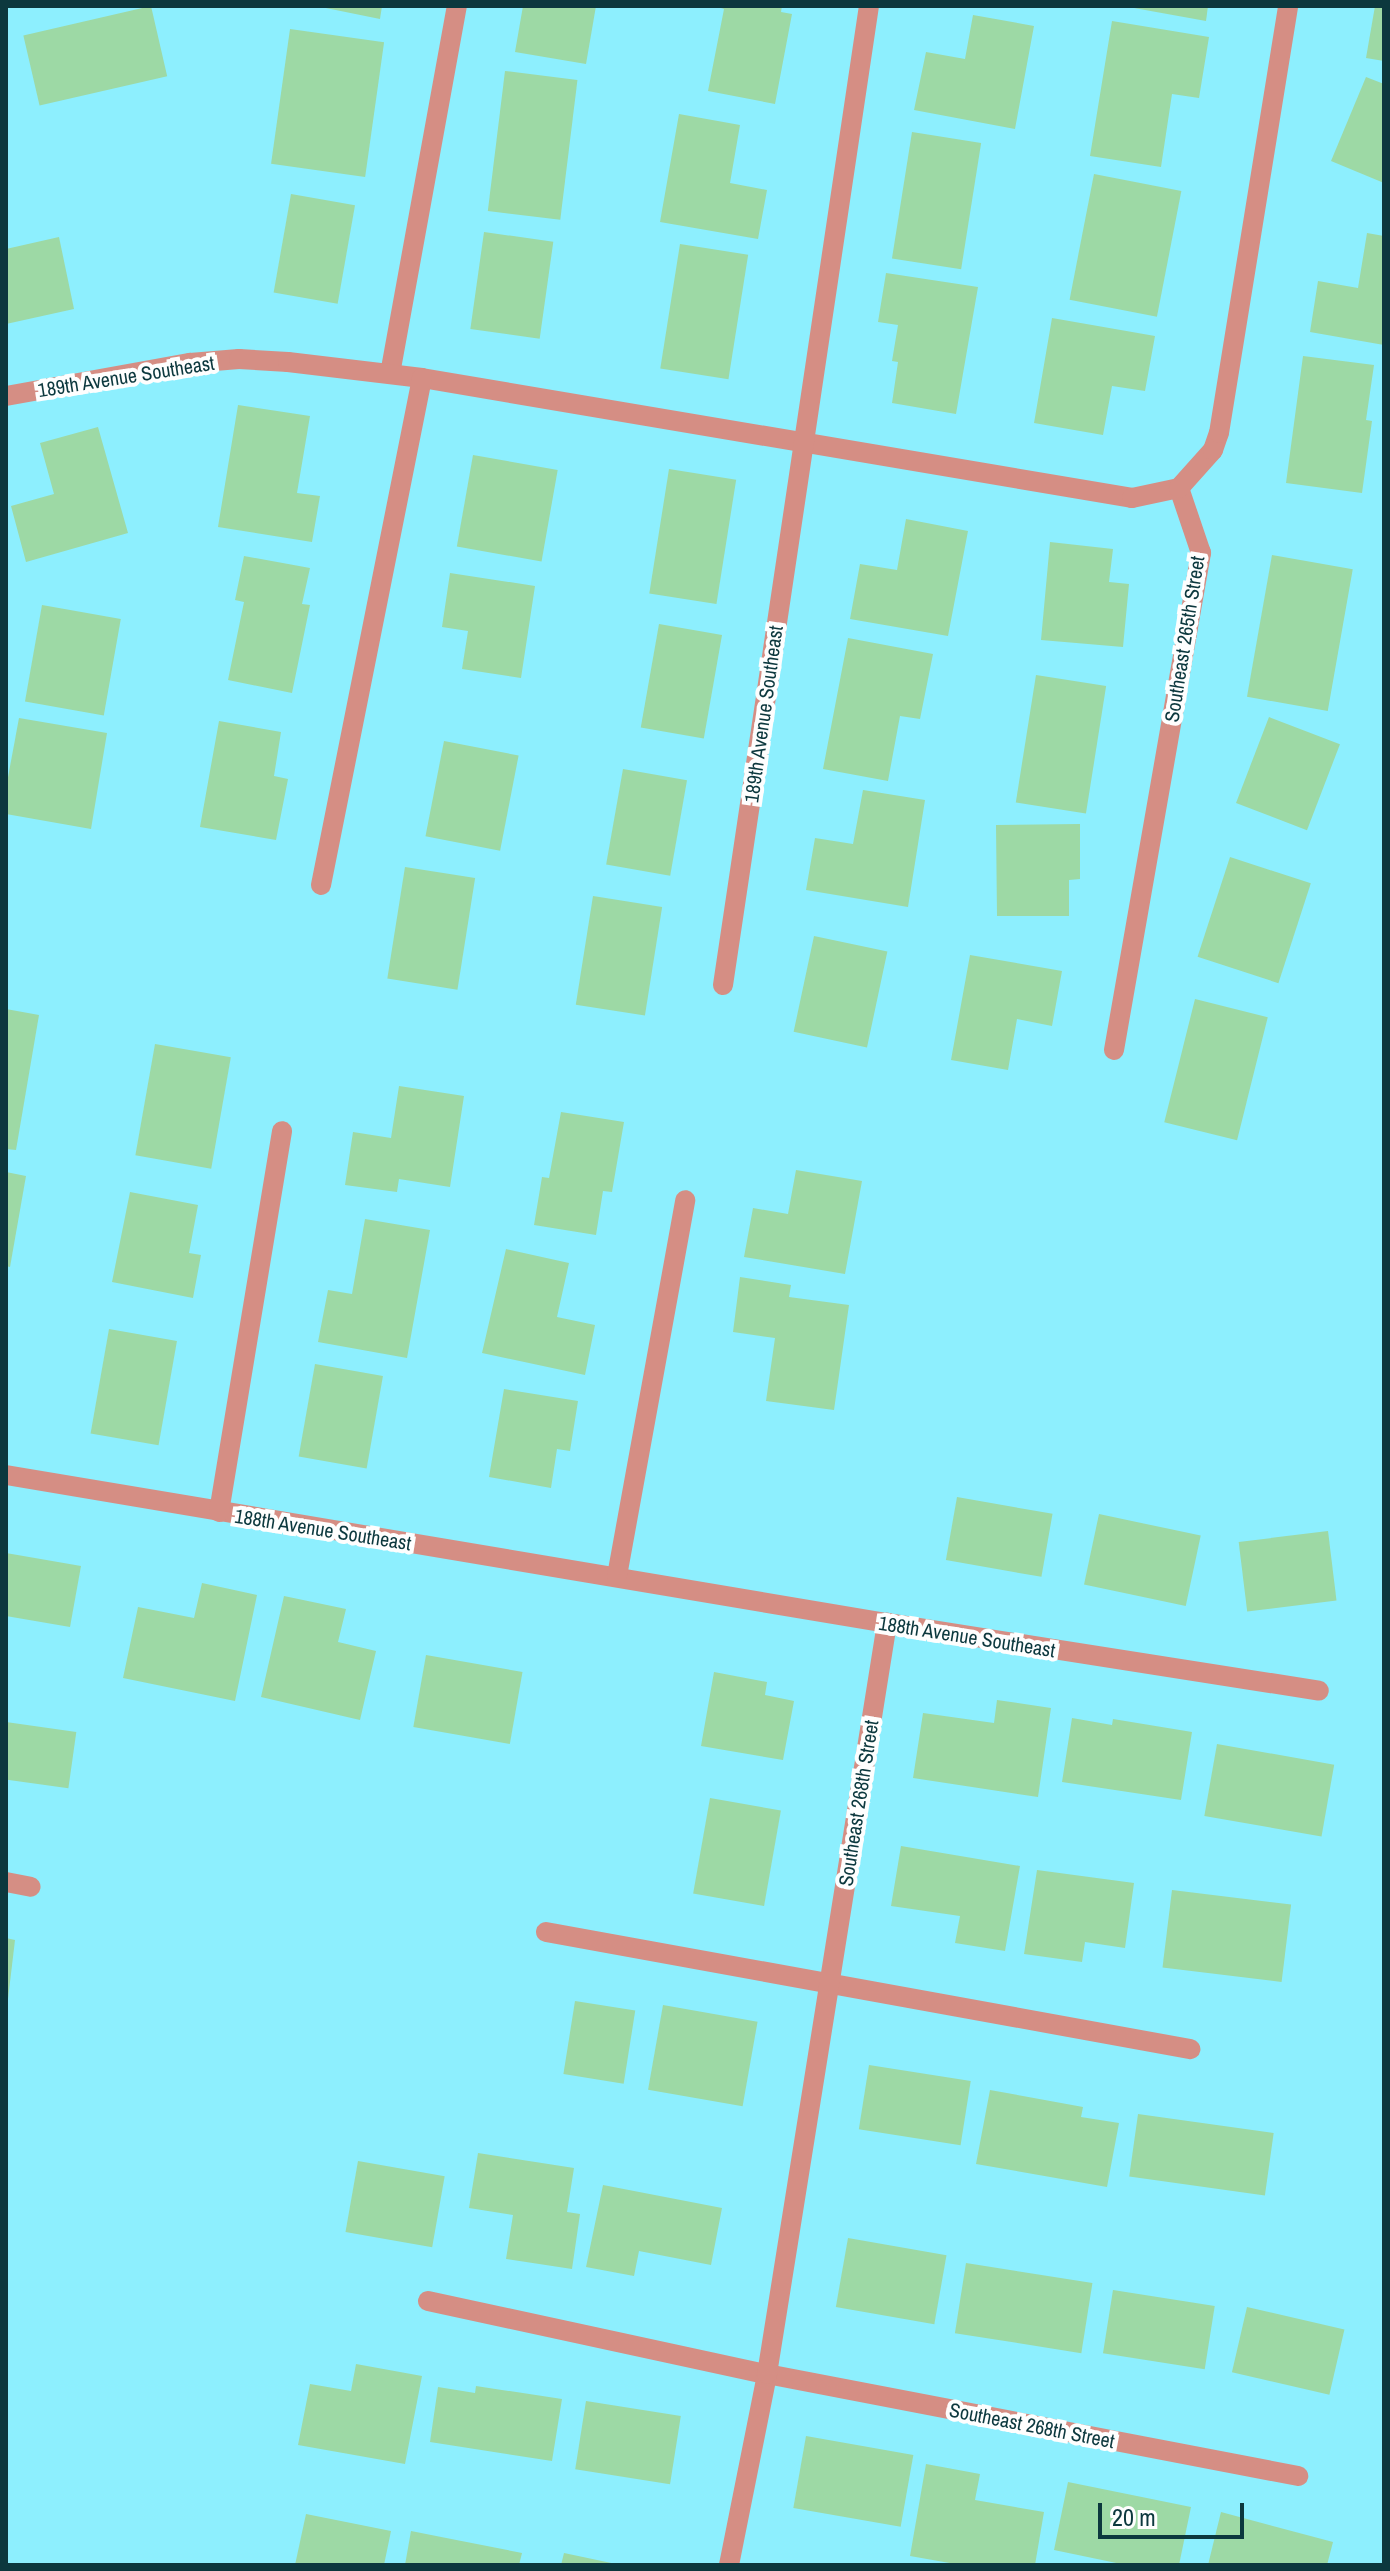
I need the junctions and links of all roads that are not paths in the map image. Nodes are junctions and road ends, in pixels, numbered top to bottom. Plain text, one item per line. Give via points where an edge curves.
1 (457, 6) edge
2 (869, 6) edge
3 (1288, 6) edge
4 (390, 374) junction
5 (422, 378) junction
6 (6, 396) edge
7 (803, 443) junction
8 (1179, 488) junction
9 (321, 885) dead end
10 (723, 985) dead end
11 (1114, 1050) dead end
12 (282, 1131) dead end
13 (685, 1200) dead end
14 (6, 1475) edge
15 (219, 1512) junction
16 (617, 1576) junction
17 (887, 1623) junction
18 (1319, 1691) dead end
19 (6, 1882) edge
20 (31, 1887) dead end
21 (546, 1932) dead end
22 (828, 1983) junction
23 (1190, 2049) dead end
24 (428, 2301) dead end
25 (767, 2374) junction
26 (1298, 2476) dead end
27 (729, 2565) edge

1 - 4 street
2 - 7 street, 189th Avenue Southeast
3 - 8 street via 1219,433 1213,450
4 - 5 street, 189th Avenue Southeast
4 - 6 street, 189th Avenue Southeast via 239,359
5 - 7 street, 189th Avenue Southeast
5 - 9 street
7 - 8 street, 189th Avenue Southeast via 1132,498
7 - 10 street, 189th Avenue Southeast
8 - 11 street, Southeast 265th Street via 1201,553
12 - 15 street, 188th Avenue Southeast
13 - 16 street
14 - 15 street, 188th Avenue Southeast
15 - 16 street, 188th Avenue Southeast
16 - 17 street, 188th Avenue Southeast
17 - 18 street, 188th Avenue Southeast
17 - 22 street, Southeast 268th Street
19 - 20 street
21 - 22 street
22 - 23 street
22 - 25 street, Southeast 268th Street
24 - 25 street, Southeast 268th Street
25 - 26 street, Southeast 268th Street
25 - 27 street, Southeast 268th Street

